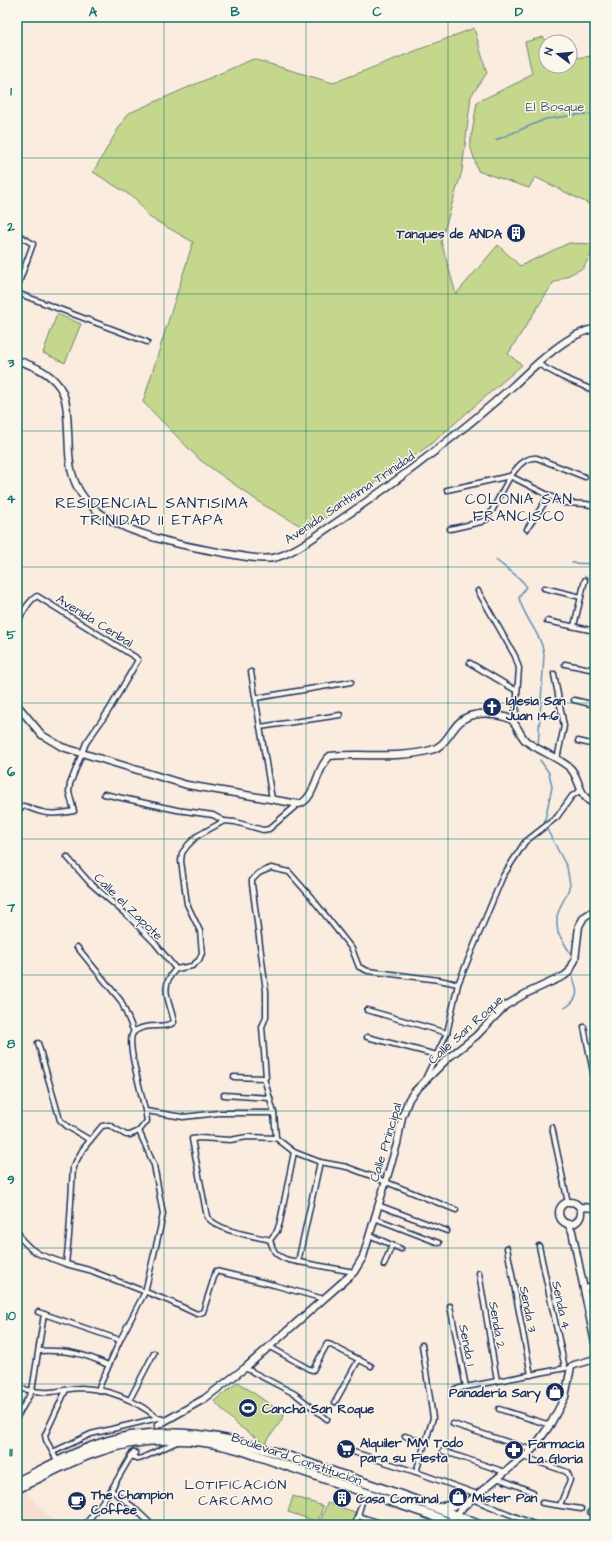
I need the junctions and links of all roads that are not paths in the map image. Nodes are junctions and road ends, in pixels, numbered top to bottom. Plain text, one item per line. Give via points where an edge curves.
1 (17, 234) edge
2 (17, 288) edge
3 (17, 293) edge
4 (595, 329) edge
5 (147, 342) dead end
6 (17, 360) edge
7 (538, 364) junction
8 (595, 391) edge
9 (512, 476) junction
10 (585, 476) dead end
11 (447, 490) dead end
12 (549, 496) junction
13 (595, 506) edge
14 (450, 529) dead end
15 (527, 530) dead end
16 (585, 580) dead end
17 (544, 588) dead end
18 (478, 591) dead end
19 (581, 597) junction
20 (547, 621) dead end
21 (17, 623) edge
22 (574, 626) junction
23 (595, 631) edge
24 (470, 663) dead end
25 (565, 664) dead end
26 (595, 670) edge
27 (251, 672) dead end
28 (554, 674) dead end
29 (351, 682) dead end
30 (517, 691) junction
31 (256, 698) junction
32 (574, 700) dead end
33 (17, 705) edge
34 (595, 705) edge
35 (340, 714) dead end
36 (515, 724) junction
37 (260, 727) junction
38 (578, 741) dead end
39 (595, 745) edge
40 (81, 753) junction
41 (557, 759) junction
42 (580, 791) junction
43 (104, 794) dead end
44 (272, 798) junction
45 (299, 804) junction
46 (595, 804) edge
47 (17, 811) edge
48 (224, 821) junction
49 (68, 857) dead end
50 (595, 910) edge
51 (77, 947) dead end
52 (176, 969) junction
53 (458, 984) junction
54 (368, 1010) dead end
55 (584, 1026) dead end
56 (134, 1032) junction
57 (448, 1033) junction
58 (367, 1037) dead end
59 (38, 1043) dead end
60 (437, 1055) junction
61 (234, 1077) dead end
62 (264, 1078) junction
63 (595, 1082) edge
64 (422, 1085) junction
65 (224, 1095) dead end
66 (270, 1098) junction
67 (146, 1111) junction
68 (274, 1113) junction
69 (552, 1126) dead end
70 (139, 1131) junction
71 (276, 1138) junction
72 (90, 1140) junction
73 (294, 1152) junction
74 (320, 1162) junction
75 (384, 1182) junction
76 (568, 1202) junction
77 (378, 1205) junction
78 (580, 1207) junction
79 (592, 1208) edge
80 (456, 1210) dead end
81 (581, 1216) junction
82 (374, 1218) junction
83 (576, 1222) junction
84 (568, 1224) junction
85 (572, 1231) junction
86 (18, 1232) dead end
87 (447, 1232) dead end
88 (369, 1235) junction
89 (270, 1240) junction
90 (439, 1243) dead end
91 (392, 1245) junction
92 (539, 1246) dead end
93 (507, 1248) dead end
94 (401, 1249) dead end
95 (298, 1262) junction
96 (66, 1264) junction
97 (384, 1265) dead end
98 (354, 1272) junction
99 (479, 1272) dead end
100 (595, 1286) edge
101 (584, 1288) junction
102 (145, 1292) junction
103 (325, 1299) junction
104 (450, 1306) dead end
105 (38, 1312) dead end
106 (44, 1314) junction
107 (120, 1340) junction
108 (595, 1342) edge
109 (422, 1345) dead end
110 (270, 1347) junction
111 (39, 1351) junction
112 (154, 1353) dead end
113 (359, 1359) junction
114 (595, 1359) edge
115 (108, 1365) junction
116 (371, 1366) dead end
117 (568, 1367) junction
118 (245, 1368) junction
119 (531, 1375) junction
120 (498, 1381) junction
121 (466, 1387) junction
122 (17, 1388) edge
123 (455, 1389) dead end
124 (66, 1390) junction
125 (98, 1390) junction
126 (32, 1391) junction
127 (130, 1399) junction
128 (335, 1402) dead end
129 (499, 1408) dead end
130 (17, 1417) edge
131 (158, 1418) junction
132 (327, 1419) dead end
133 (166, 1420) junction
134 (454, 1424) dead end
135 (550, 1425) junction
136 (158, 1426) tunnel mouth
137 (405, 1436) dead end
138 (181, 1440) junction
139 (425, 1443) junction
140 (344, 1449) dead end
141 (532, 1450) junction
142 (53, 1452) junction
143 (443, 1452) dead end
144 (524, 1457) junction
145 (58, 1462) junction
146 (416, 1472) junction
147 (505, 1472) junction
148 (497, 1478) junction
149 (17, 1482) edge
150 (17, 1489) edge
151 (111, 1490) junction
152 (533, 1492) dead end
153 (363, 1499) dead end
154 (470, 1500) junction
155 (542, 1503) dead end
156 (560, 1505) junction
157 (438, 1508) junction
158 (580, 1509) dead end
159 (456, 1514) junction
160 (431, 1515) junction
161 (358, 1516) junction
162 (469, 1521) junction
163 (450, 1524) edge
164 (85, 1525) edge
165 (152, 1525) edge
166 (355, 1525) edge
167 (387, 1525) edge
168 (439, 1525) edge
169 (479, 1525) edge
170 (536, 1525) edge

1 - 2 street via 33,244
3 - 5 street
4 - 7 street, Avenida Santísima Trinidad via 574,336
6 - 7 street, Avenida Santísima Trinidad via 43,371 59,386 65,399 72,473 82,494 97,512 122,526 157,539 268,559 278,557 305,543 381,491 458,434
7 - 8 street
9 - 10 street via 524,462 535,457
9 - 11 street
9 - 12 street
9 - 14 street via 487,519
12 - 13 street via 564,503
12 - 15 street
16 - 19 street
17 - 19 street
18 - 30 street via 515,656 519,668
19 - 22 street
20 - 22 street
21 - 40 street, Avenida Cenbal via 29,603 37,596 138,660
22 - 23 street
24 - 30 street
25 - 26 street
27 - 31 street
28 - 41 street via 564,726
29 - 31 street
30 - 36 street
31 - 37 street
32 - 34 street
33 - 40 street via 43,736 60,746
35 - 37 street
36 - 41 street via 526,741
36 - 45 street via 508,718 482,713 464,718 440,746 430,751 397,755 330,756 309,796
37 - 44 street
38 - 39 street
40 - 44 street via 187,785
40 - 47 street via 69,792 74,811 42,812 23,806
41 - 42 street via 573,772
42 - 46 street via 588,801
42 - 53 street, Calle Principal via 572,796 557,817 525,842 503,876
43 - 48 street via 213,815
44 - 45 street
45 - 48 street via 269,829 263,830
48 - 52 street via 197,836 182,853 187,904 200,931 202,953 192,966
49 - 52 street, Calle el Zapote via 90,883 154,942
50 - 64 street, Calle San Roque via 584,917 579,926 575,960 569,972 505,1006
51 - 56 street via 121,1001
52 - 56 street via 167,981 166,990 174,1022 168,1025 145,1026
53 - 57 street, Calle Principal
53 - 62 street via 368,971 359,967 352,949 289,872 271,868 259,873 252,880 252,884 266,991 266,1017 262,1027 266,1077
54 - 57 street
55 - 63 street
56 - 67 street via 134,1062
57 - 60 street, Calle Principal
58 - 60 street
59 - 72 street via 60,1120
60 - 64 street, Calle Principal
61 - 62 street
62 - 66 street
64 - 75 street, Calle Principal via 409,1099
65 - 66 street
66 - 68 street
67 - 68 street via 183,1117 219,1113
67 - 70 street via 147,1121
68 - 71 street
69 - 76 street
70 - 72 street via 126,1135 106,1125 102,1126
70 - 102 street via 154,1165 163,1214
71 - 73 street
71 - 89 street via 192,1138 207,1218 212,1224 226,1229
72 - 96 street via 73,1167
73 - 74 street
73 - 89 street via 280,1222
74 - 75 street via 347,1168
74 - 95 street
75 - 77 street, Calle Principal
75 - 80 street
76 - 78 street
76 - 84 street via 560,1211 561,1219
77 - 82 street, Calle Principal
77 - 87 street
78 - 79 street
78 - 81 street
79 - 81 street
81 - 83 street
82 - 88 street, Calle Principal
82 - 90 street
83 - 84 street
83 - 85 street
84 - 85 street
85 - 101 street
86 - 96 street via 30,1248
88 - 91 street
88 - 98 street, Calle Principal via 363,1257
89 - 95 street via 278,1256
91 - 94 street
91 - 97 street
92 - 117 street, Senda 4
93 - 119 street, Senda 3
95 - 98 street
96 - 102 street
98 - 103 street, Calle Principal
99 - 120 street, Senda 2
100 - 101 street
101 - 108 street
102 - 103 street via 197,1314 203,1312 216,1271
102 - 107 street
103 - 110 street, Calle Principal
104 - 121 street, Senda 1
105 - 106 street
106 - 107 street
106 - 111 street
107 - 115 street
109 - 139 street via 433,1418
110 - 113 street via 313,1370 327,1344
110 - 118 street, Calle Principal
111 - 115 street via 78,1353
111 - 126 street
112 - 127 street
113 - 116 street
113 - 128 street
114 - 117 street
115 - 125 street
117 - 119 street
117 - 135 street, Senda 4 via 565,1397
118 - 132 street via 295,1394
118 - 133 street, Calle Principal via 204,1399
119 - 120 street
120 - 121 street
121 - 123 street
122 - 126 street
124 - 125 street
124 - 126 street
124 - 142 street via 45,1435
125 - 127 street
126 - 130 street
127 - 131 street
129 - 135 street
131 - 133 street
131 - 142 street via 91,1434
133 - 136 street, Calle Principal
134 - 141 street
135 - 141 street, Senda 4
137 - 139 street
138 - 150 highway, Boulevard Constitución via 148,1441 108,1449 84,1457
138 - 151 street via 142,1458 138,1459 132,1454
138 - 160 highway, Boulevard Constitución via 241,1450
139 - 146 street
140 - 146 street
141 - 144 street, Senda 4
142 - 145 street
143 - 147 street
144 - 147 street, Senda 4
144 - 156 street via 567,1472 570,1480
145 - 149 highway, Boulevard Constitución
145 - 157 highway, Boulevard Constitución via 95,1446 130,1436 200,1434 247,1443
146 - 154 street
147 - 148 street, Senda 4
148 - 152 street
148 - 154 street, Senda 4
151 - 164 street
151 - 165 street
153 - 161 street
154 - 157 highway
154 - 159 street, Senda 4
154 - 162 highway via 465,1516
154 - 170 street
155 - 156 street
156 - 158 street
157 - 159 highway, Boulevard Constitución
159 - 162 highway, Boulevard Constitución
159 - 163 street, Senda 4
160 - 163 highway, Boulevard Constitución
160 - 168 highway
161 - 166 street
161 - 167 street
162 - 169 highway, Boulevard Constitución

